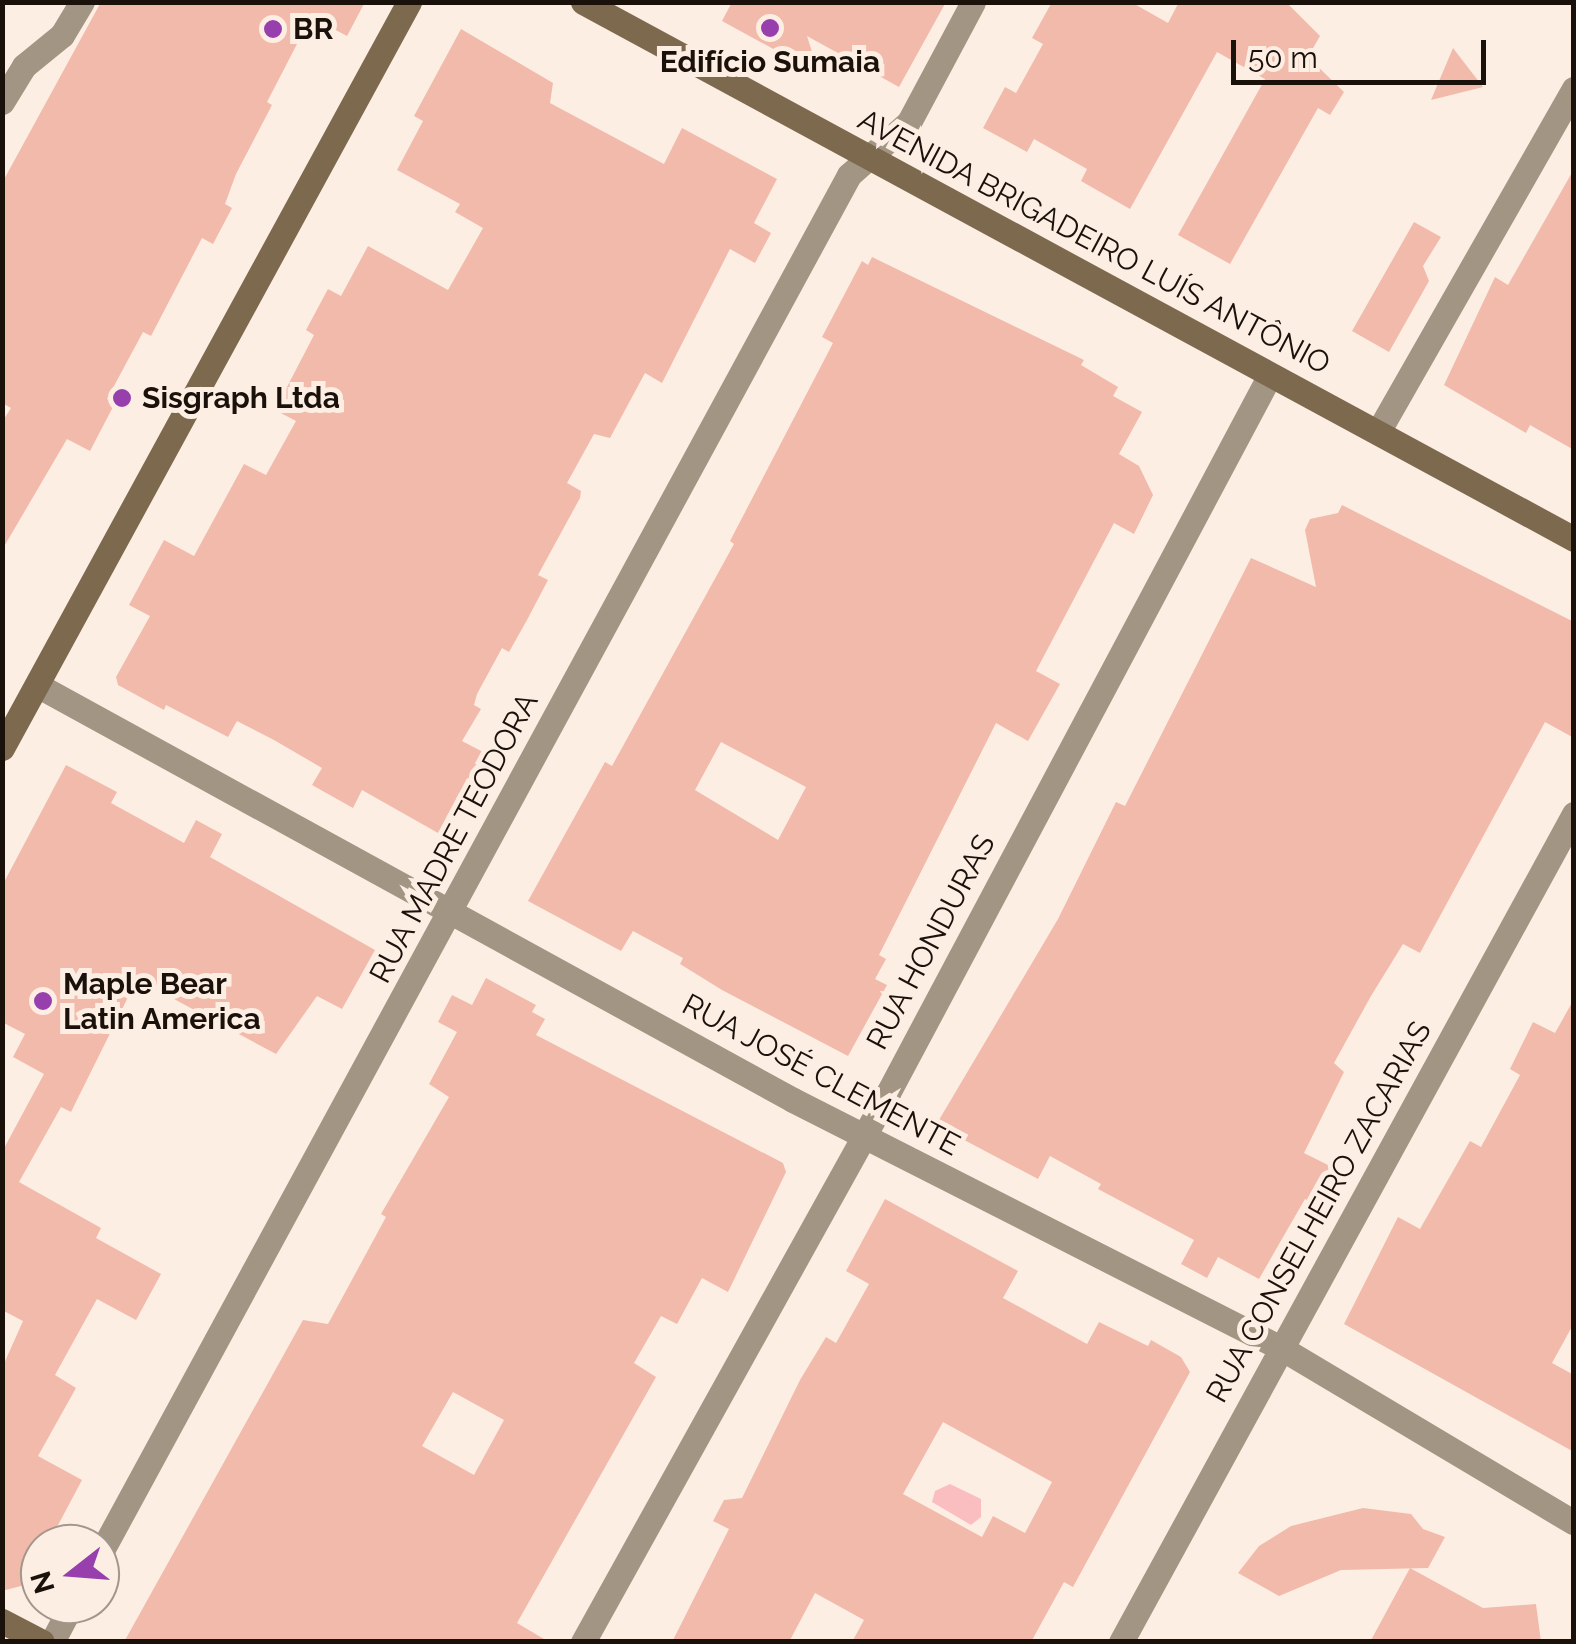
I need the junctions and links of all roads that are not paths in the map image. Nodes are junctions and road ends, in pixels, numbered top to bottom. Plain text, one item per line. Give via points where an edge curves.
1 (82, 2) edge
2 (408, 2) edge
3 (583, 2) edge
4 (972, 2) edge
5 (1574, 89) edge
6 (2, 102) edge
7 (871, 158) junction
8 (1270, 375) junction
9 (1378, 432) junction
10 (1574, 538) edge
11 (37, 686) junction
12 (2, 748) edge
13 (1574, 814) edge
14 (452, 912) junction
15 (865, 1133) junction
16 (1281, 1348) junction
17 (1574, 1522) edge
18 (116, 1524) edge
19 (2, 1620) edge
20 (42, 1642) edge
21 (584, 1642) edge
22 (1121, 1642) edge

1 - 6 street via 62,34 24,66
2 - 11 main road
3 - 7 main road, AVENIDA BRIGADEIRO LUÍS ANTÔNIO
4 - 7 street, RUA MADRE TEODORA via 908,122
5 - 9 street
7 - 8 main road, AVENIDA BRIGADEIRO LUÍS ANTÔNIO
7 - 14 street, RUA MADRE TEODORA via 848,176
8 - 9 main road, AVENIDA BRIGADEIRO LUÍS ANTÔNIO
8 - 15 street, RUA HONDURAS
9 - 10 main road, AVENIDA BRIGADEIRO LUÍS ANTÔNIO
11 - 12 main road
11 - 14 street, RUA JOSÉ CLEMENTE
13 - 16 street, RUA CONSELHEIRO ZACARIAS
14 - 15 street, RUA JOSÉ CLEMENTE
14 - 18 street, RUA MADRE TEODORA
15 - 16 street, RUA JOSÉ CLEMENTE
15 - 21 street, RUA HONDURAS
16 - 17 street, RUA JOSÉ CLEMENTE
16 - 22 street, RUA CONSELHEIRO ZACARIAS
19 - 20 main road

